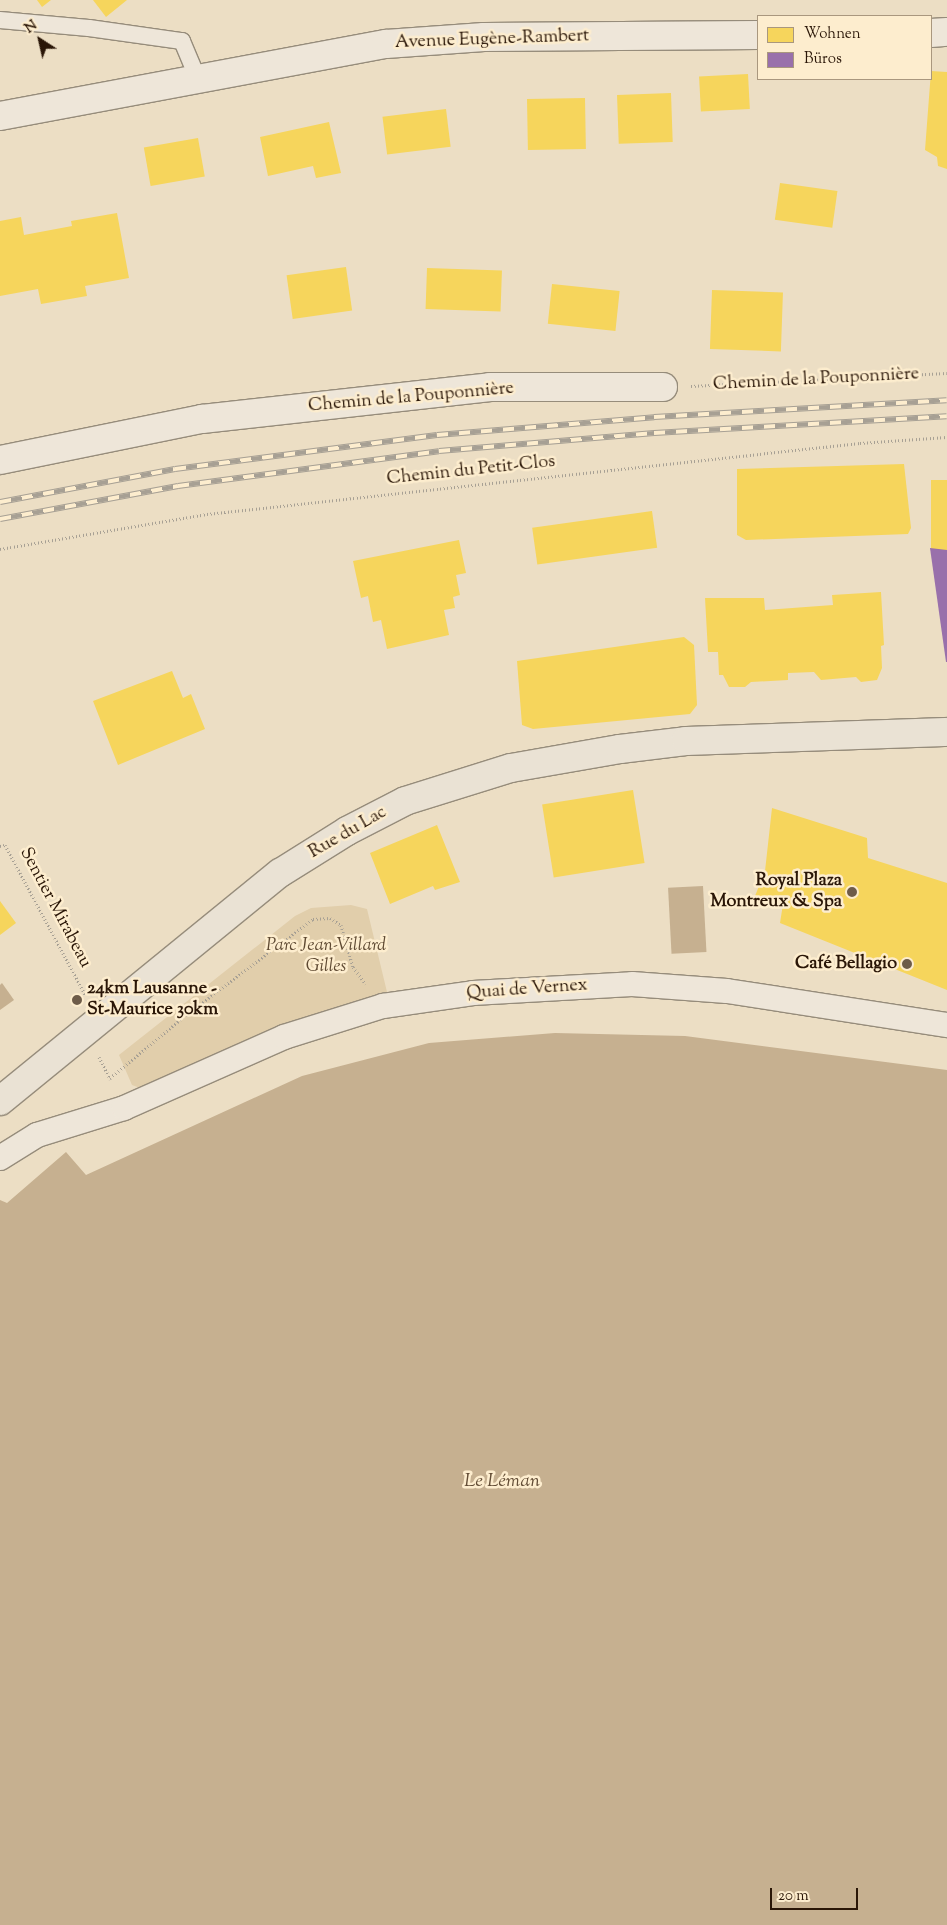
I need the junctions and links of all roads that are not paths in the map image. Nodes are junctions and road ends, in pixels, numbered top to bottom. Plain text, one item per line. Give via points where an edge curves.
1 (0, 20) edge
2 (757, 35) edge
3 (198, 79) junction
4 (0, 116) edge
5 (663, 387) road end
6 (0, 460) edge
7 (947, 732) edge
8 (947, 1025) edge
9 (0, 1101) edge
10 (0, 1158) edge

1 - 3 lane via 182,41
2 - 3 street, Avenue Eugène-Rambert via 484,37 386,44
3 - 4 street, Avenue Eugène-Rambert
5 - 6 street, Chemin de la Pouponnière via 490,387 202,418
7 - 9 main road, Rue du Lac via 686,741 602,751 511,768 405,801 280,872
8 - 10 street, Quai de Vernex via 727,991 632,984 473,993 383,1006 284,1037 124,1108 55,1127

